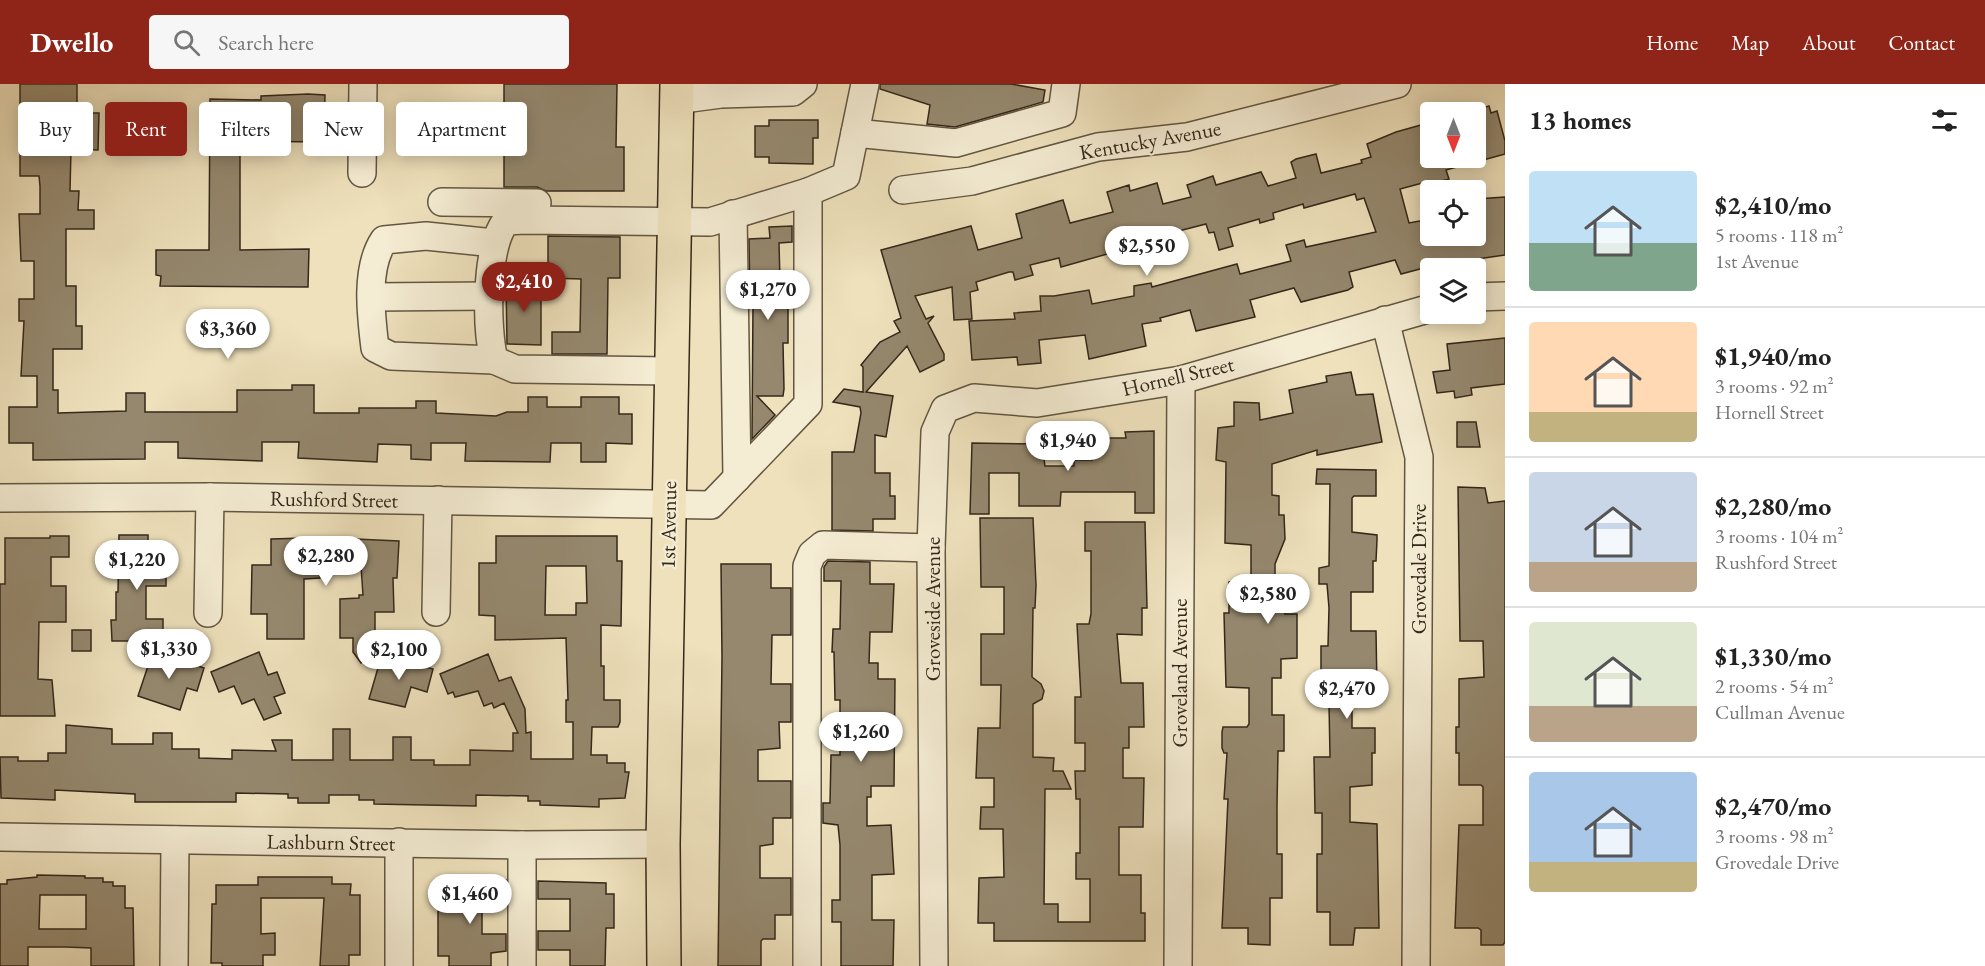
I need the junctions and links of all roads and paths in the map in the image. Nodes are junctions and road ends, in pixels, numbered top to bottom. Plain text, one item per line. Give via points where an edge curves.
1 (363, 84) edge
2 (803, 84) edge
3 (865, 84) edge
4 (1066, 84) edge
5 (1385, 86) edge
6 (676, 92) edge
7 (855, 133) junction
8 (362, 173) dead end
9 (903, 190) dead end
10 (808, 192) junction
11 (441, 202) dead end
12 (673, 212) junction
13 (733, 214) junction
14 (494, 243) junction
15 (490, 296) junction
16 (1505, 296) edge
17 (372, 297) junction
18 (1486, 297) edge
19 (1420, 311) edge
20 (1384, 320) junction
21 (494, 360) junction
22 (671, 371) junction
23 (1181, 380) junction
24 (935, 432) joint
25 (737, 478) junction
26 (210, 497) junction
27 (0, 498) edge
28 (438, 500) junction
29 (669, 503) junction
30 (932, 548) junction
31 (436, 612) dead end
32 (208, 613) dead end
33 (0, 837) edge
34 (175, 840) junction
35 (399, 842) junction
36 (663, 844) junction
37 (522, 845) junction
38 (174, 966) edge
39 (399, 966) edge
40 (522, 966) edge
41 (664, 966) edge
42 (807, 966) edge
43 (934, 966) edge
44 (1178, 966) edge
45 (1416, 966) edge

1 - 8 street
2 - 6 street via 792,92
3 - 7 street
4 - 7 street via 1062,113 956,142
5 - 9 street, Kentucky Avenue via 1187,138 1098,147 972,182
6 - 12 main road, 1st Avenue
7 - 10 street via 846,176
10 - 13 street
10 - 25 street, Rushford Street via 808,404
11 - 12 street
12 - 13 street via 710,222
12 - 14 street via 506,221
12 - 22 main road, 1st Avenue
13 - 25 street
14 - 15 street
14 - 17 street via 426,236 384,240 374,255
15 - 17 street
15 - 21 street via 489,339
16 - 18 street
17 - 21 street via 375,348 391,356
19 - 20 street, Hornell Street
20 - 23 street, Hornell Street
20 - 45 street, Grovedale Drive via 1419,457
21 - 22 street via 515,369
22 - 29 main road, 1st Avenue
23 - 24 street, Hornell Street via 1037,402 974,398 945,409
23 - 44 street, Groveland Avenue
24 - 30 street, Groveside Avenue
25 - 29 street, Rushford Street via 711,505
26 - 27 street, Rushford Street
26 - 28 street, Rushford Street
26 - 32 street
28 - 29 street, Rushford Street
28 - 31 street
29 - 36 main road, 1st Avenue
30 - 42 street via 823,545 812,554 807,566
30 - 43 street, Groveside Avenue
33 - 34 street, Lashburn Street
34 - 35 street, Lashburn Street
34 - 38 street
35 - 37 street, Lashburn Street
35 - 39 street
36 - 37 street, Lashburn Street
36 - 41 main road, 1st Avenue
37 - 40 street

